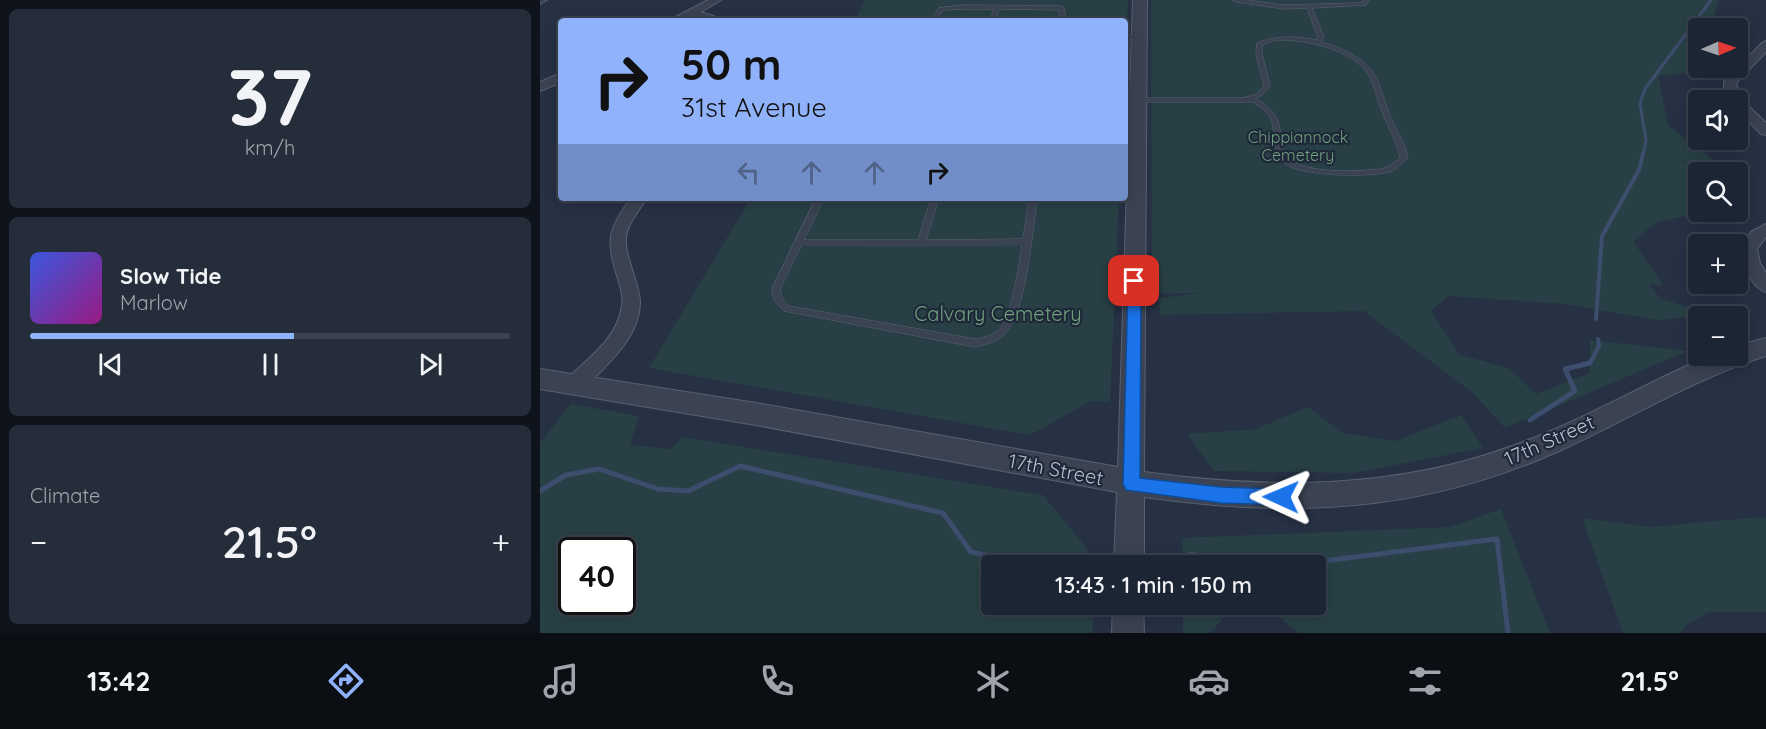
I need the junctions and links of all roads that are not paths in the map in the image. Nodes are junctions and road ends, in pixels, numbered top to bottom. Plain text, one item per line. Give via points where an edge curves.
1 (716, 0) edge
2 (1140, 0) edge
3 (1236, 0) edge
4 (1366, 0) edge
5 (1263, 2) edge
6 (1309, 7) junction
7 (997, 8) junction
8 (692, 12) junction
9 (680, 18) edge
10 (712, 18) edge
11 (935, 18) edge
12 (993, 18) edge
13 (1063, 18) edge
14 (1132, 37) edge
15 (1319, 41) junction
16 (1766, 45) edge
17 (558, 79) edge
18 (540, 87) edge
19 (1731, 90) edge
20 (1246, 99) junction
21 (1132, 100) edge
22 (1748, 113) edge
23 (1766, 132) edge
24 (637, 201) edge
25 (819, 201) edge
26 (933, 201) edge
27 (1033, 201) edge
28 (1766, 229) edge
29 (1026, 242) junction
30 (798, 243) junction
31 (921, 243) junction
32 (1766, 286) edge
33 (1766, 347) edge
34 (540, 379) edge
35 (575, 384) junction
36 (1132, 484) junction
37 (1129, 555) edge
38 (1128, 615) edge
39 (1128, 633) edge

1 - 8 street
2 - 14 street
3 - 5 lane
4 - 6 lane via 1358,5
5 - 6 lane
6 - 15 lane via 1321,37
7 - 11 lane via 941,9
7 - 12 lane
7 - 13 lane via 1061,8
8 - 9 street
8 - 10 street
14 - 21 street
15 - 20 lane via 1264,40 1259,44 1259,54 1267,86 1259,95
15 - 20 lane via 1358,61 1371,73 1402,148 1404,157 1397,165 1377,171 1337,172 1293,167 1282,156 1273,115 1263,105
16 - 19 street via 1730,82
17 - 18 street
20 - 21 lane
21 - 36 street
22 - 23 street
24 - 35 street via 615,242 630,290 631,310 614,345
25 - 30 lane
26 - 31 lane
27 - 29 lane
28 - 32 street via 1753,238 1747,249 1748,258
29 - 30 lane via 1008,324 988,341 975,343 787,309 776,299 776,289
29 - 31 lane
30 - 31 lane
33 - 36 street, 17th Street via 1694,374 1501,462 1407,487 1330,496 1262,497
34 - 35 street, 17th Street
35 - 36 street, 17th Street via 722,407
36 - 37 street
38 - 39 street

